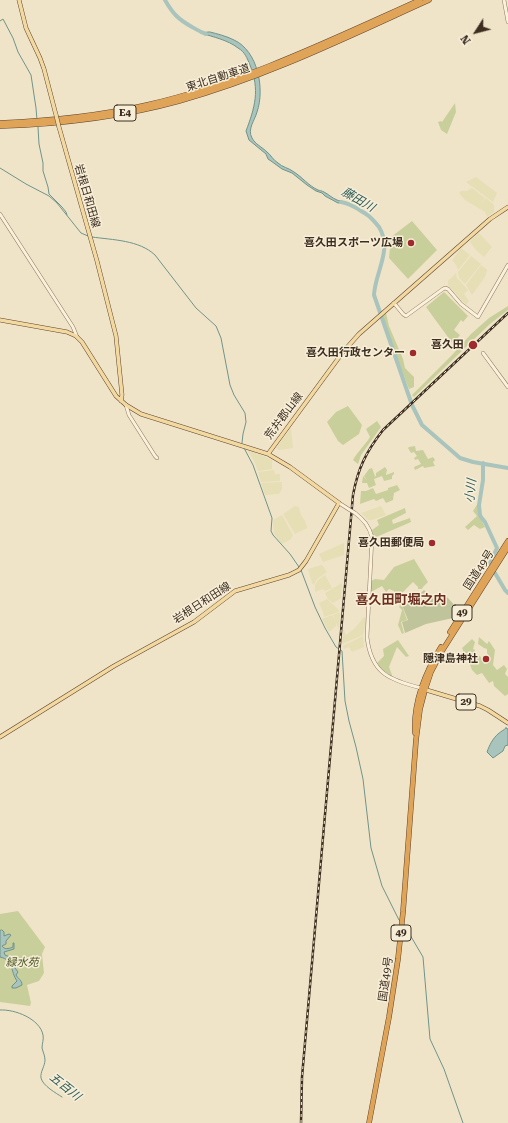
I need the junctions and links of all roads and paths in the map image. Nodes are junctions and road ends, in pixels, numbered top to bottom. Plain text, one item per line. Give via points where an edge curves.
1 (19, 0) edge
2 (420, 0) edge
3 (429, 0) edge
4 (504, 0) edge
5 (508, 22) edge
6 (262, 71) junction
7 (244, 78) junction
8 (0, 123) edge
9 (0, 126) edge
10 (508, 207) edge
11 (0, 214) edge
12 (508, 266) edge
13 (394, 303) junction
14 (0, 320) edge
15 (77, 337) junction
16 (483, 353) dead end
17 (508, 386) edge
18 (121, 401) junction
19 (126, 405) junction
20 (268, 454) junction
21 (157, 458) dead end
22 (339, 503) junction
23 (508, 541) edge
24 (508, 547) edge
25 (423, 689) junction
26 (508, 723) edge
27 (0, 737) edge
28 (369, 1123) edge

1 - 18 main road, 岩根日和田線, bridge via 26,28 44,69 97,261 116,336
2 - 6 highway, 東北自動車道 / E4
3 - 6 highway, 東北自動車道 / E4 via 343,39
4 - 5 street
6 - 7 highway, 東北自動車道 / E4
7 - 8 highway, 東北自動車道 / E4 via 126,109 67,118
7 - 9 highway, 東北自動車道 / E4 via 180,100 127,113 68,122
10 - 13 main road, 荒井郡山線 via 490,219
11 - 15 street
12 - 13 street via 478,317 445,288 406,316
13 - 20 main road, 荒井郡山線 via 351,343
14 - 15 main road via 67,332
15 - 18 main road, 荒井郡山線
16 - 17 street
18 - 19 main road, 荒井郡山線
19 - 20 main road, 荒井郡山線 via 141,414
19 - 21 street via 129,415
20 - 22 main road
22 - 25 street, bridge via 366,523 372,537 367,637 369,653 386,675 399,683
22 - 27 main road, 岩根日和田線 via 306,561 295,572 235,591 194,622 114,666
23 - 25 highway, 国道49号 / 49 via 427,671
24 - 25 highway, 国道49号 / 49 via 442,651
25 - 26 main road, 29 via 480,706
25 - 28 highway, 国道49号 / 49 via 416,740 400,939 389,1017

